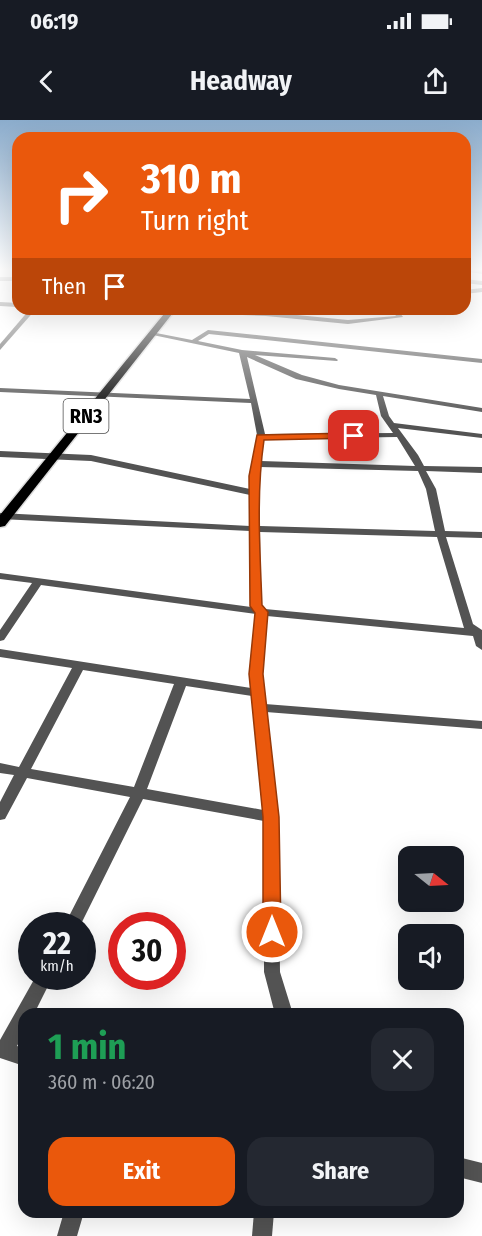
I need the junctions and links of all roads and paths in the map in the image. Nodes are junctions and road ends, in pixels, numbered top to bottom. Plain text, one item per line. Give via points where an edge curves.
1 (24, 320) edge
2 (163, 320) edge
3 (328, 320) edge
4 (368, 320) edge
5 (348, 322) joint
6 (151, 334) junction
7 (193, 342) junction
8 (0, 348) edge
9 (242, 352) junction
10 (335, 360) dead end
11 (482, 362) edge
12 (0, 390) edge
13 (379, 394) junction
14 (101, 396) junction
15 (254, 401) junction
16 (482, 410) edge
17 (391, 424) junction
18 (399, 435) junction
19 (482, 436) edge
20 (260, 437) junction
21 (0, 454) edge
22 (54, 455) junction
23 (258, 464) junction
24 (420, 467) junction
25 (482, 470) edge
26 (254, 493) junction
27 (2, 518) edge
28 (254, 529) junction
29 (441, 534) junction
30 (482, 535) edge
31 (0, 576) edge
32 (38, 582) junction
33 (262, 612) junction
34 (1, 633) edge
35 (480, 633) edge
36 (482, 646) edge
37 (0, 653) edge
38 (80, 665) junction
39 (181, 682) junction
40 (258, 693) junction
41 (261, 708) junction
42 (482, 725) edge
43 (0, 768) edge
44 (23, 773) junction
45 (139, 793) junction
46 (0, 815) edge
47 (271, 817) junction
48 (79, 912) edge
49 (37, 990) edge
50 (28, 1008) edge
51 (282, 1008) edge
52 (18, 1025) edge
53 (2, 1050) edge
54 (18, 1055) edge
55 (464, 1168) edge
56 (482, 1173) edge
57 (72, 1218) edge
58 (264, 1218) edge
59 (67, 1236) edge
60 (262, 1236) edge

1 - 8 street
2 - 6 highway, RN3
3 - 5 street
4 - 5 street
6 - 7 street
6 - 14 highway, RN3
7 - 9 street
7 - 11 street via 208,332
9 - 10 street
9 - 13 street via 299,377
9 - 15 street
12 - 14 street
13 - 16 street
13 - 17 street
14 - 15 street
14 - 22 highway, RN3
15 - 20 street
17 - 18 street
17 - 19 street
18 - 20 street
18 - 24 street
20 - 23 street
21 - 22 street
22 - 26 street via 90,458
22 - 27 highway, RN3
23 - 24 street
23 - 26 street
24 - 25 street
24 - 29 street via 431,489
26 - 28 street
27 - 28 street
28 - 29 street
28 - 33 street via 256,606
29 - 30 street
29 - 35 street via 468,626
31 - 32 street
32 - 33 street
32 - 34 street
33 - 35 street
33 - 40 street
35 - 36 street
37 - 38 street
38 - 39 street
38 - 44 street
39 - 40 street
39 - 45 street
40 - 41 street
41 - 42 street
41 - 47 street
43 - 44 street
44 - 45 street
44 - 46 street
45 - 47 street
45 - 48 street
47 - 51 street via 272,972
49 - 50 street
52 - 53 street
53 - 54 street
55 - 56 street
57 - 59 street
58 - 60 street

